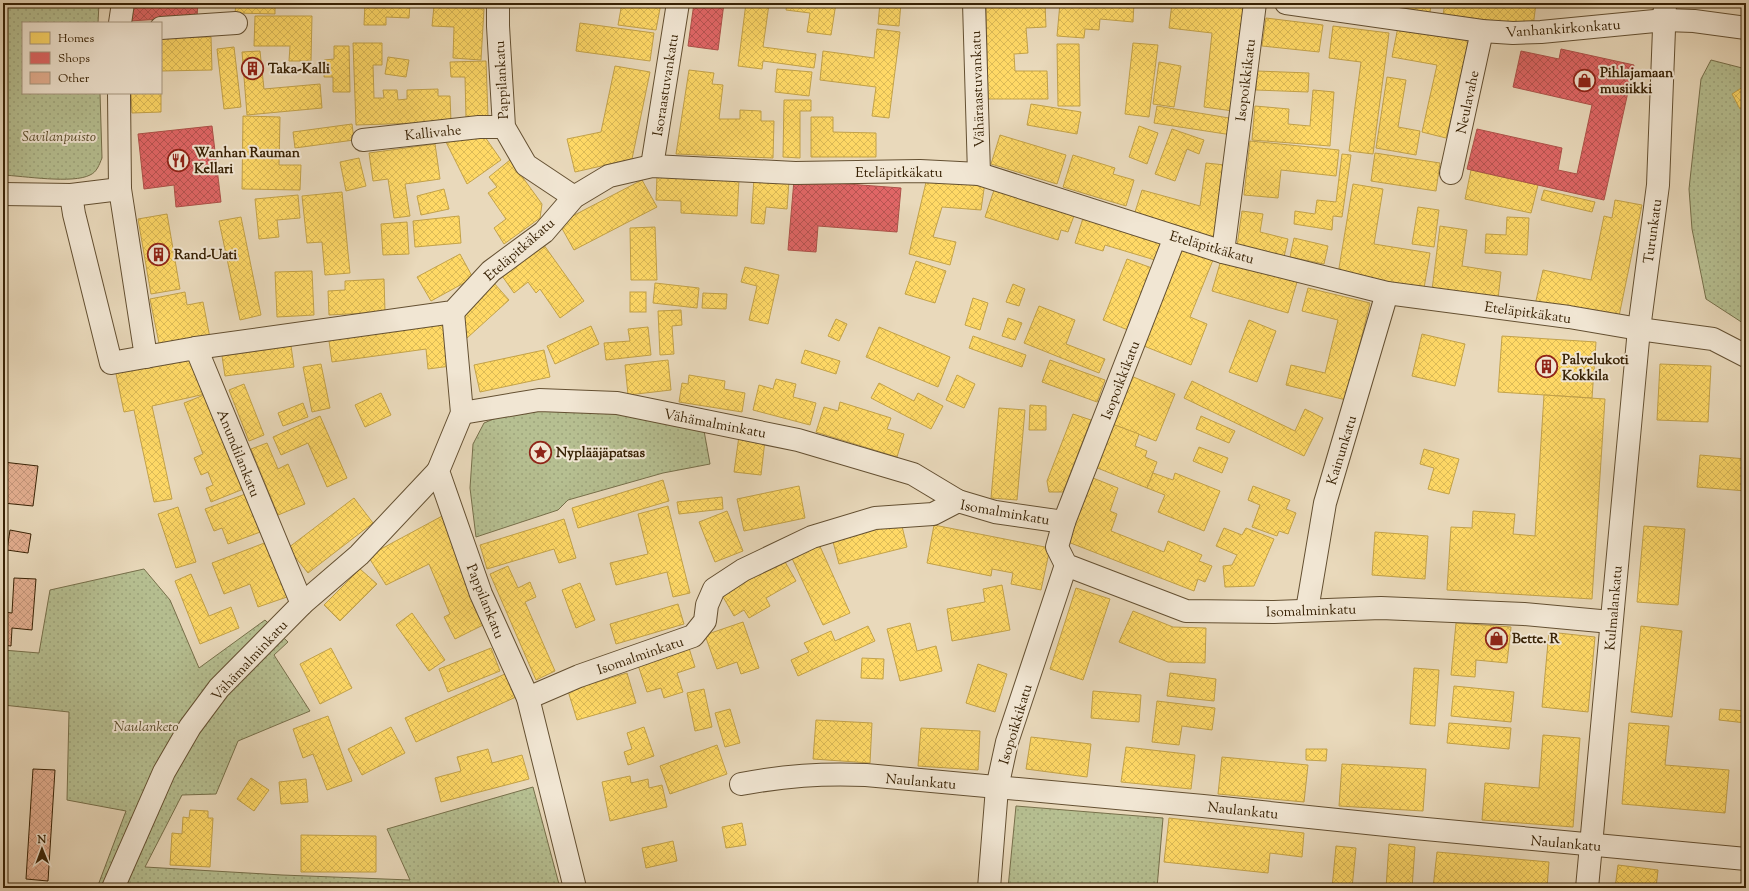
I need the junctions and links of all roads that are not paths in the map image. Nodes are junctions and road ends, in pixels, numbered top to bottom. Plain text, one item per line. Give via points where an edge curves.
1 (123, 3) edge
2 (498, 3) edge
3 (678, 3) edge
4 (974, 3) edge
5 (1255, 3) edge
6 (1286, 3) edge
7 (1665, 12) edge
8 (120, 22) edge
9 (236, 23) dead end
10 (162, 28) edge
11 (1746, 28) edge
12 (1482, 31) junction
13 (119, 94) edge
14 (504, 127) junction
15 (363, 140) dead end
16 (652, 166) junction
17 (1451, 173) dead end
18 (979, 174) junction
19 (120, 189) junction
20 (3, 194) edge
21 (71, 195) junction
22 (574, 197) junction
23 (1175, 237) junction
24 (1223, 252) junction
25 (1388, 293) junction
26 (453, 312) junction
27 (1639, 329) junction
28 (196, 348) junction
29 (1746, 356) edge
30 (146, 357) junction
31 (462, 413) junction
32 (438, 471) junction
33 (958, 501) junction
34 (1064, 522) junction
35 (1066, 565) junction
36 (302, 604) junction
37 (1308, 610) junction
38 (1611, 622) junction
39 (528, 698) junction
40 (741, 784) dead end
41 (997, 788) junction
42 (1591, 845) junction
43 (1746, 859) edge
44 (113, 888) edge
45 (575, 888) edge
46 (989, 888) edge
47 (1587, 888) edge

1 - 8 street
2 - 14 street, Pappilankatu
3 - 16 street, Isoraastuvankatu
4 - 18 street, Vähäraastuvankatu
5 - 24 street, Isopoikkikatu
6 - 12 street, Vanhankirkonkatu
7 - 11 street, Vanhankirkonkatu via 1694,21
7 - 12 street, Vanhankirkonkatu via 1541,32 1513,34
7 - 27 street, Turunkatu via 1658,185
9 - 10 street
12 - 17 street, Neulavahe
13 - 19 street
14 - 15 street, Kallivahe via 479,127
14 - 22 street, Pappilankatu via 526,166
16 - 18 street, Eteläpitkäkatu via 795,173 920,171
16 - 22 street, Eteläpitkäkatu via 609,176
18 - 23 street, Eteläpitkäkatu
19 - 21 street
19 - 30 street
20 - 21 street
21 - 30 street via 111,363
22 - 26 street, Eteläpitkäkatu via 544,232 491,271
23 - 24 street, Eteläpitkäkatu
23 - 34 street, Isopoikkikatu
24 - 25 street, Eteläpitkäkatu
25 - 27 street, Eteläpitkäkatu
25 - 37 street, Kainunkatu via 1325,503
26 - 28 street
26 - 31 street
27 - 29 street via 1713,339
27 - 38 street, Kulmalankatu
28 - 30 street
28 - 36 street, Anundilankatu
31 - 32 street
31 - 33 street, Vähämalminkatu via 539,400 617,403 814,444 913,474
32 - 36 street, Vähämalminkatu via 359,555
32 - 39 street, Pappilankatu via 481,594
33 - 34 street, Isomalminkatu via 994,512
33 - 39 street, Isomalminkatu via 932,514 875,518 812,536 743,570 714,589 707,605 706,621 693,636 579,676
34 - 35 street, Isomalminkatu via 1057,546
35 - 37 street, Isomalminkatu via 1186,611
35 - 41 street, Isopoikkikatu via 1007,742
36 - 44 street, Vähämalminkatu via 219,688 190,727 164,772
37 - 38 street, Isomalminkatu via 1446,610
38 - 42 street, Kulmalankatu
39 - 45 street, Pappilankatu
40 - 41 street, Naulankatu via 828,773
41 - 42 street, Naulankatu
41 - 46 street, Isopoikkikatu
42 - 43 street, Naulankatu
42 - 47 street, Kulmalankatu

